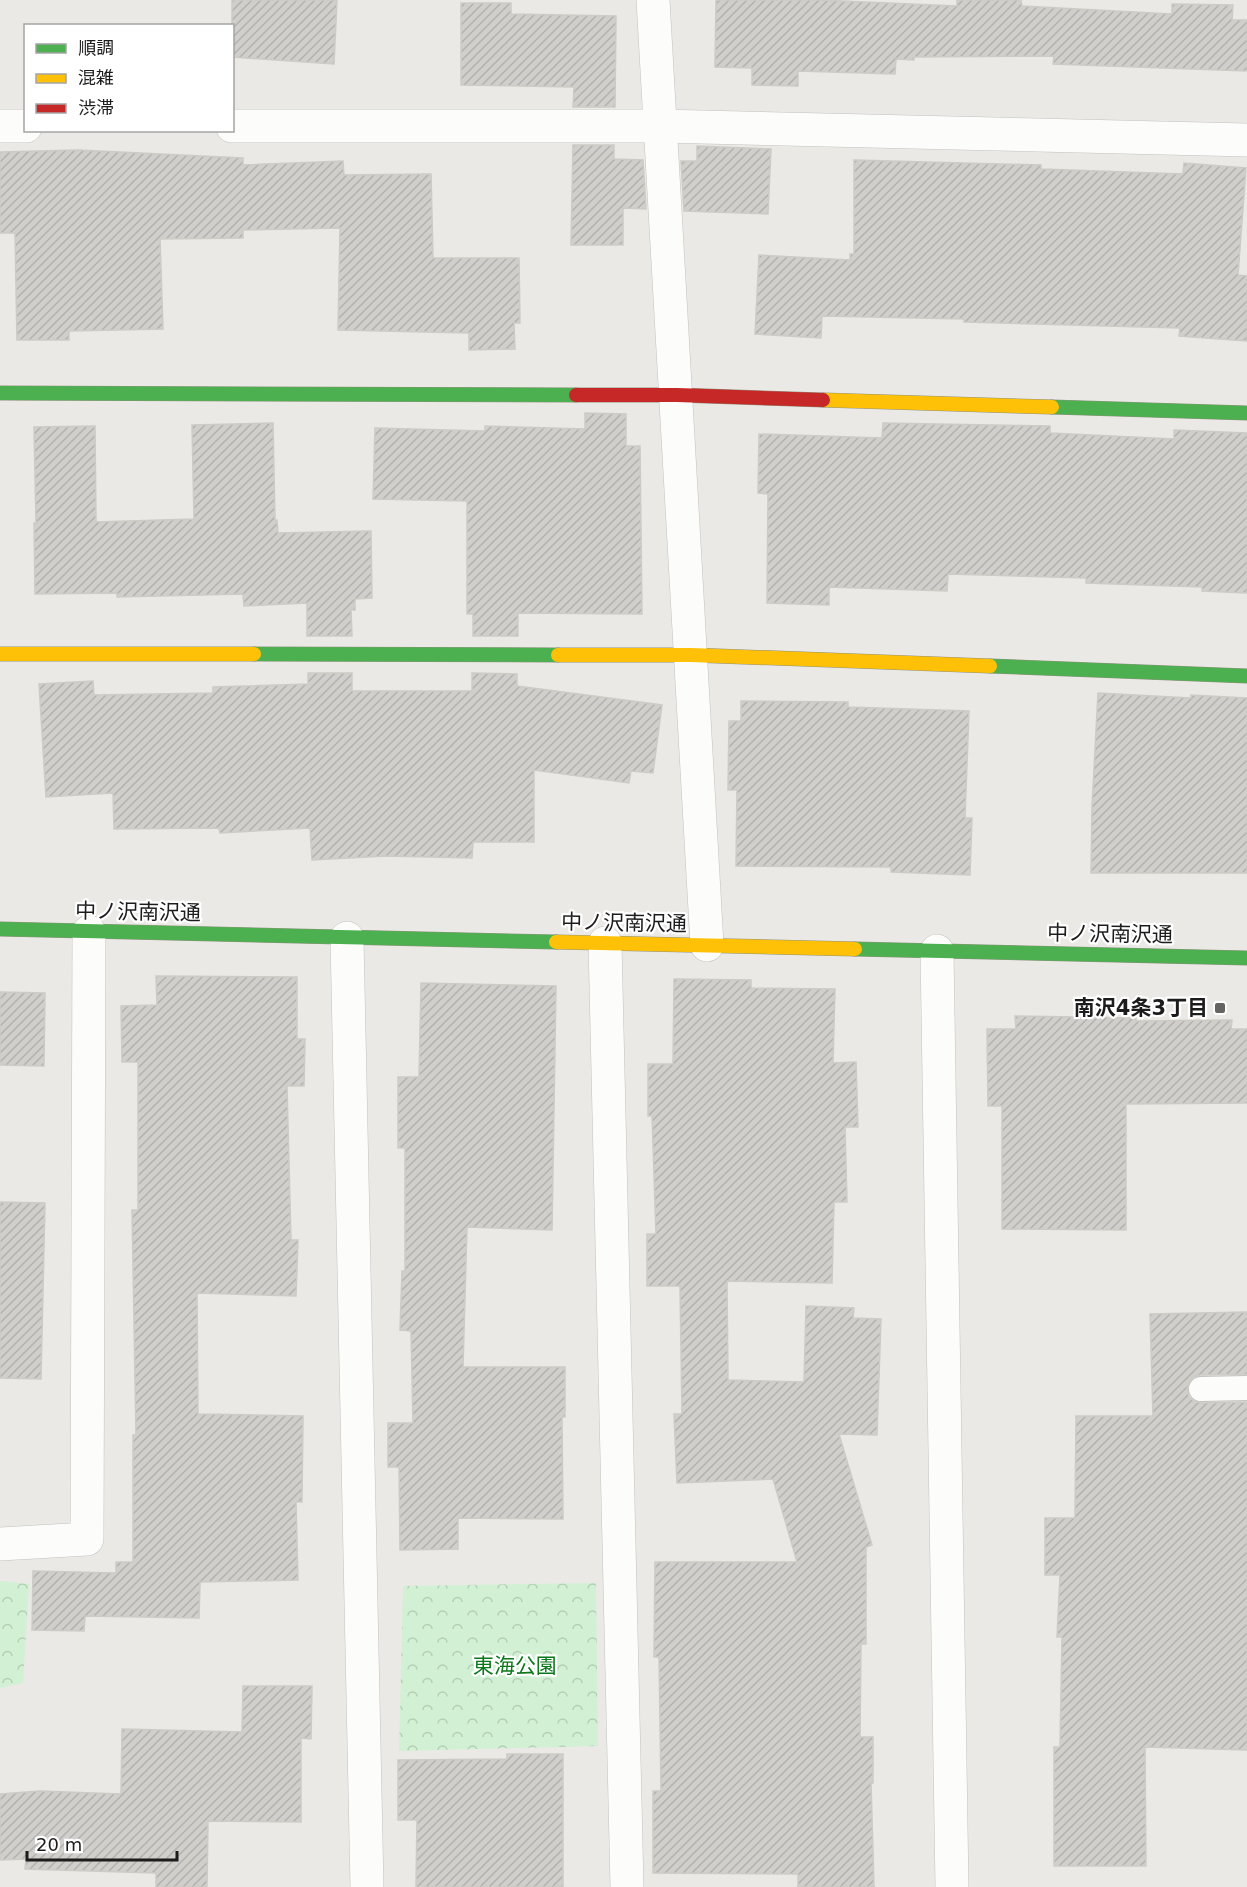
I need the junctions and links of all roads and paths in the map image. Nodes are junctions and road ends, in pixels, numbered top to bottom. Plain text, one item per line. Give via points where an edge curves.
1 (653, 0) edge
2 (0, 126) edge
3 (24, 126) edge
4 (234, 126) edge
5 (660, 126) junction
6 (1247, 140) edge
7 (0, 393) edge
8 (677, 395) junction
9 (1247, 413) edge
10 (0, 654) edge
11 (691, 656) junction
12 (1247, 676) edge
13 (0, 929) edge
14 (89, 932) junction
15 (347, 938) junction
16 (605, 943) junction
17 (707, 945) junction
18 (937, 951) junction
19 (1247, 958) edge
20 (1247, 1388) edge
21 (1201, 1389) dead end
22 (0, 1544) edge
23 (367, 1887) edge
24 (627, 1887) edge
25 (952, 1887) edge

1 - 5 street
2 - 3 street
4 - 5 street
5 - 6 street
5 - 8 street
7 - 8 street
8 - 9 street
8 - 11 street
10 - 11 street
11 - 12 street
11 - 17 street
13 - 14 street, 中ノ沢南沢通
14 - 15 street, 中ノ沢南沢通
14 - 22 street via 87,1539
15 - 16 street, 中ノ沢南沢通
15 - 23 street
16 - 17 street, 中ノ沢南沢通
16 - 24 street
17 - 18 street, 中ノ沢南沢通
18 - 19 street, 中ノ沢南沢通
18 - 25 street
20 - 21 lane

